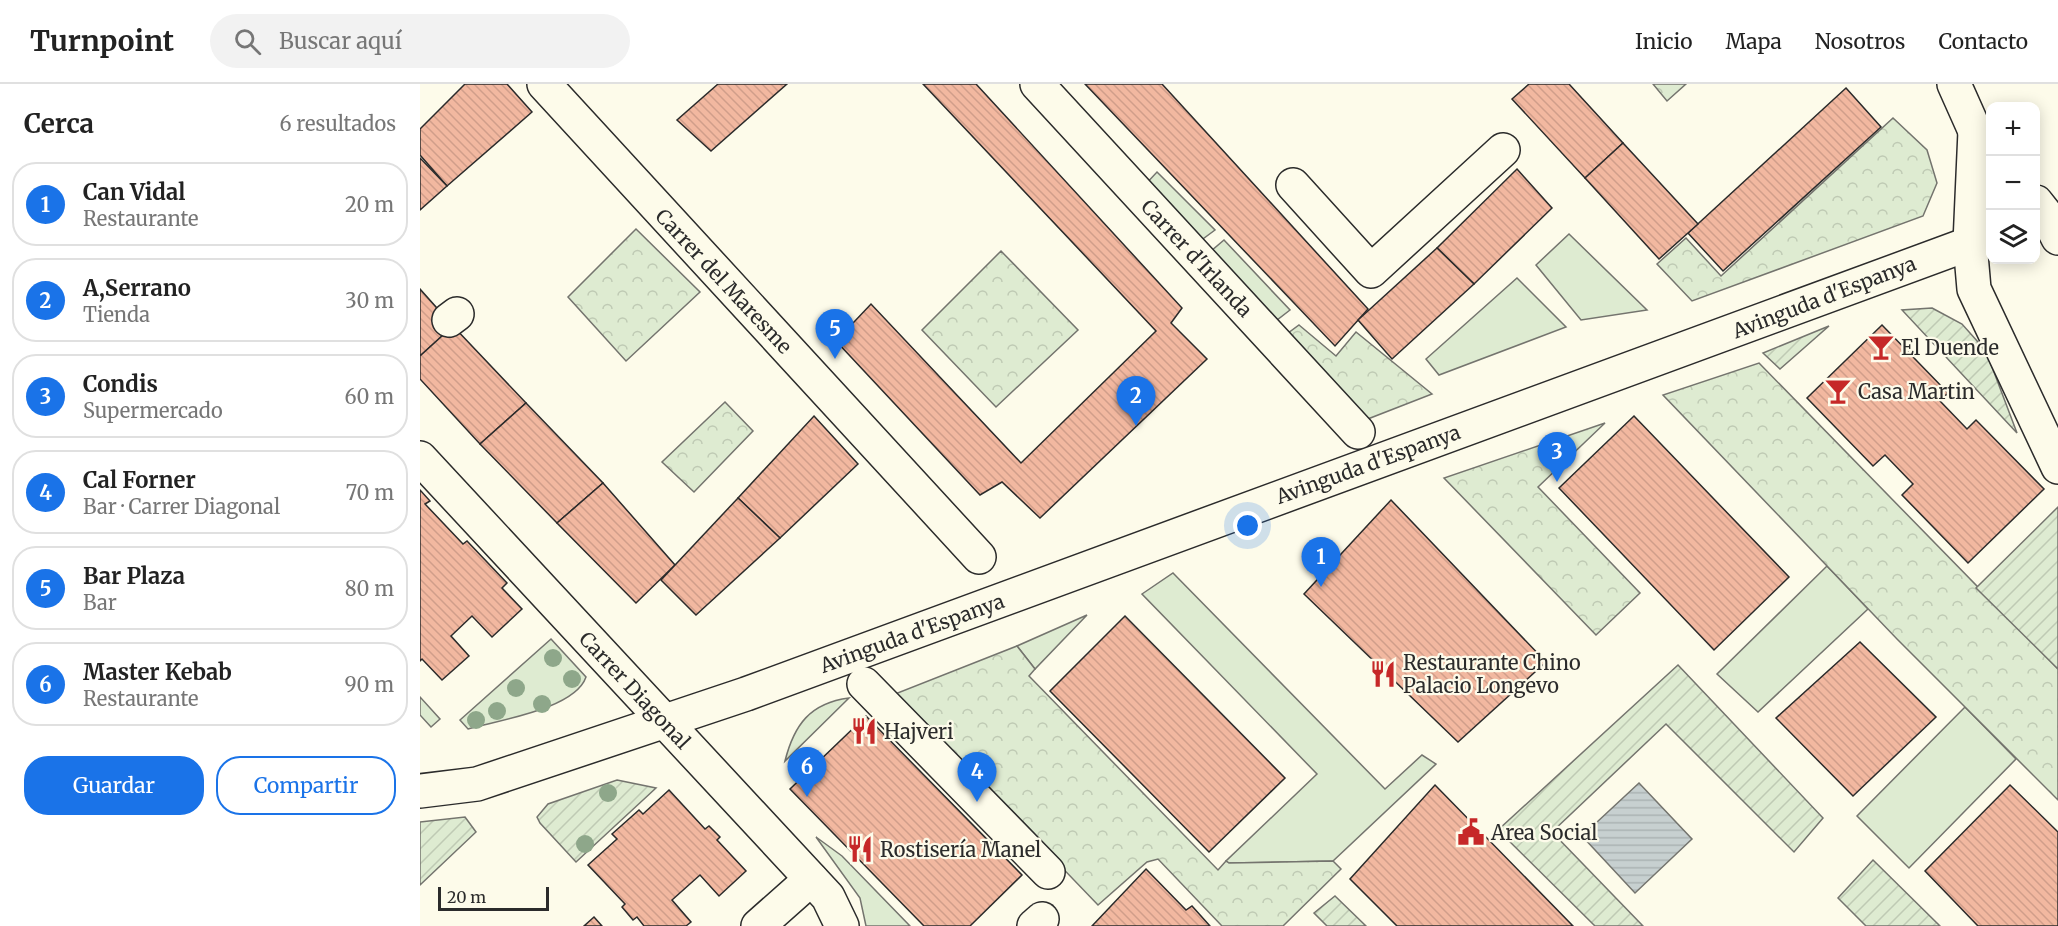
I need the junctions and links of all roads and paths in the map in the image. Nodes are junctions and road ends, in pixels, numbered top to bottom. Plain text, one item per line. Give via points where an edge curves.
1 (544, 84) edge
2 (1037, 84) edge
3 (1954, 84) edge
4 (1983, 140) edge
5 (1503, 150) dead end
6 (1293, 185) dead end
7 (1980, 240) edge
8 (1358, 432) dead end
9 (420, 458) edge
10 (2058, 467) edge
11 (979, 557) dead end
12 (864, 684) dead end
13 (663, 720) junction
14 (420, 791) edge
15 (1048, 873) dead end
16 (811, 879) junction
17 (759, 926) edge
18 (842, 926) edge

1 - 11 street, Carrer del Maresme
2 - 8 street, Carrer d'Irlanda
3 - 4 street
4 - 7 street
5 - 6 street via 1371,270
7 - 10 street via 1974,289
7 - 13 street, Avinguda d'Espanya via 746,694
9 - 13 street, Carrer Diagonal
12 - 15 street
13 - 14 street, Avinguda d'Espanya via 477,784
13 - 16 street, Carrer Diagonal
16 - 17 street
16 - 18 street, Carrer Diagonal via 828,897

